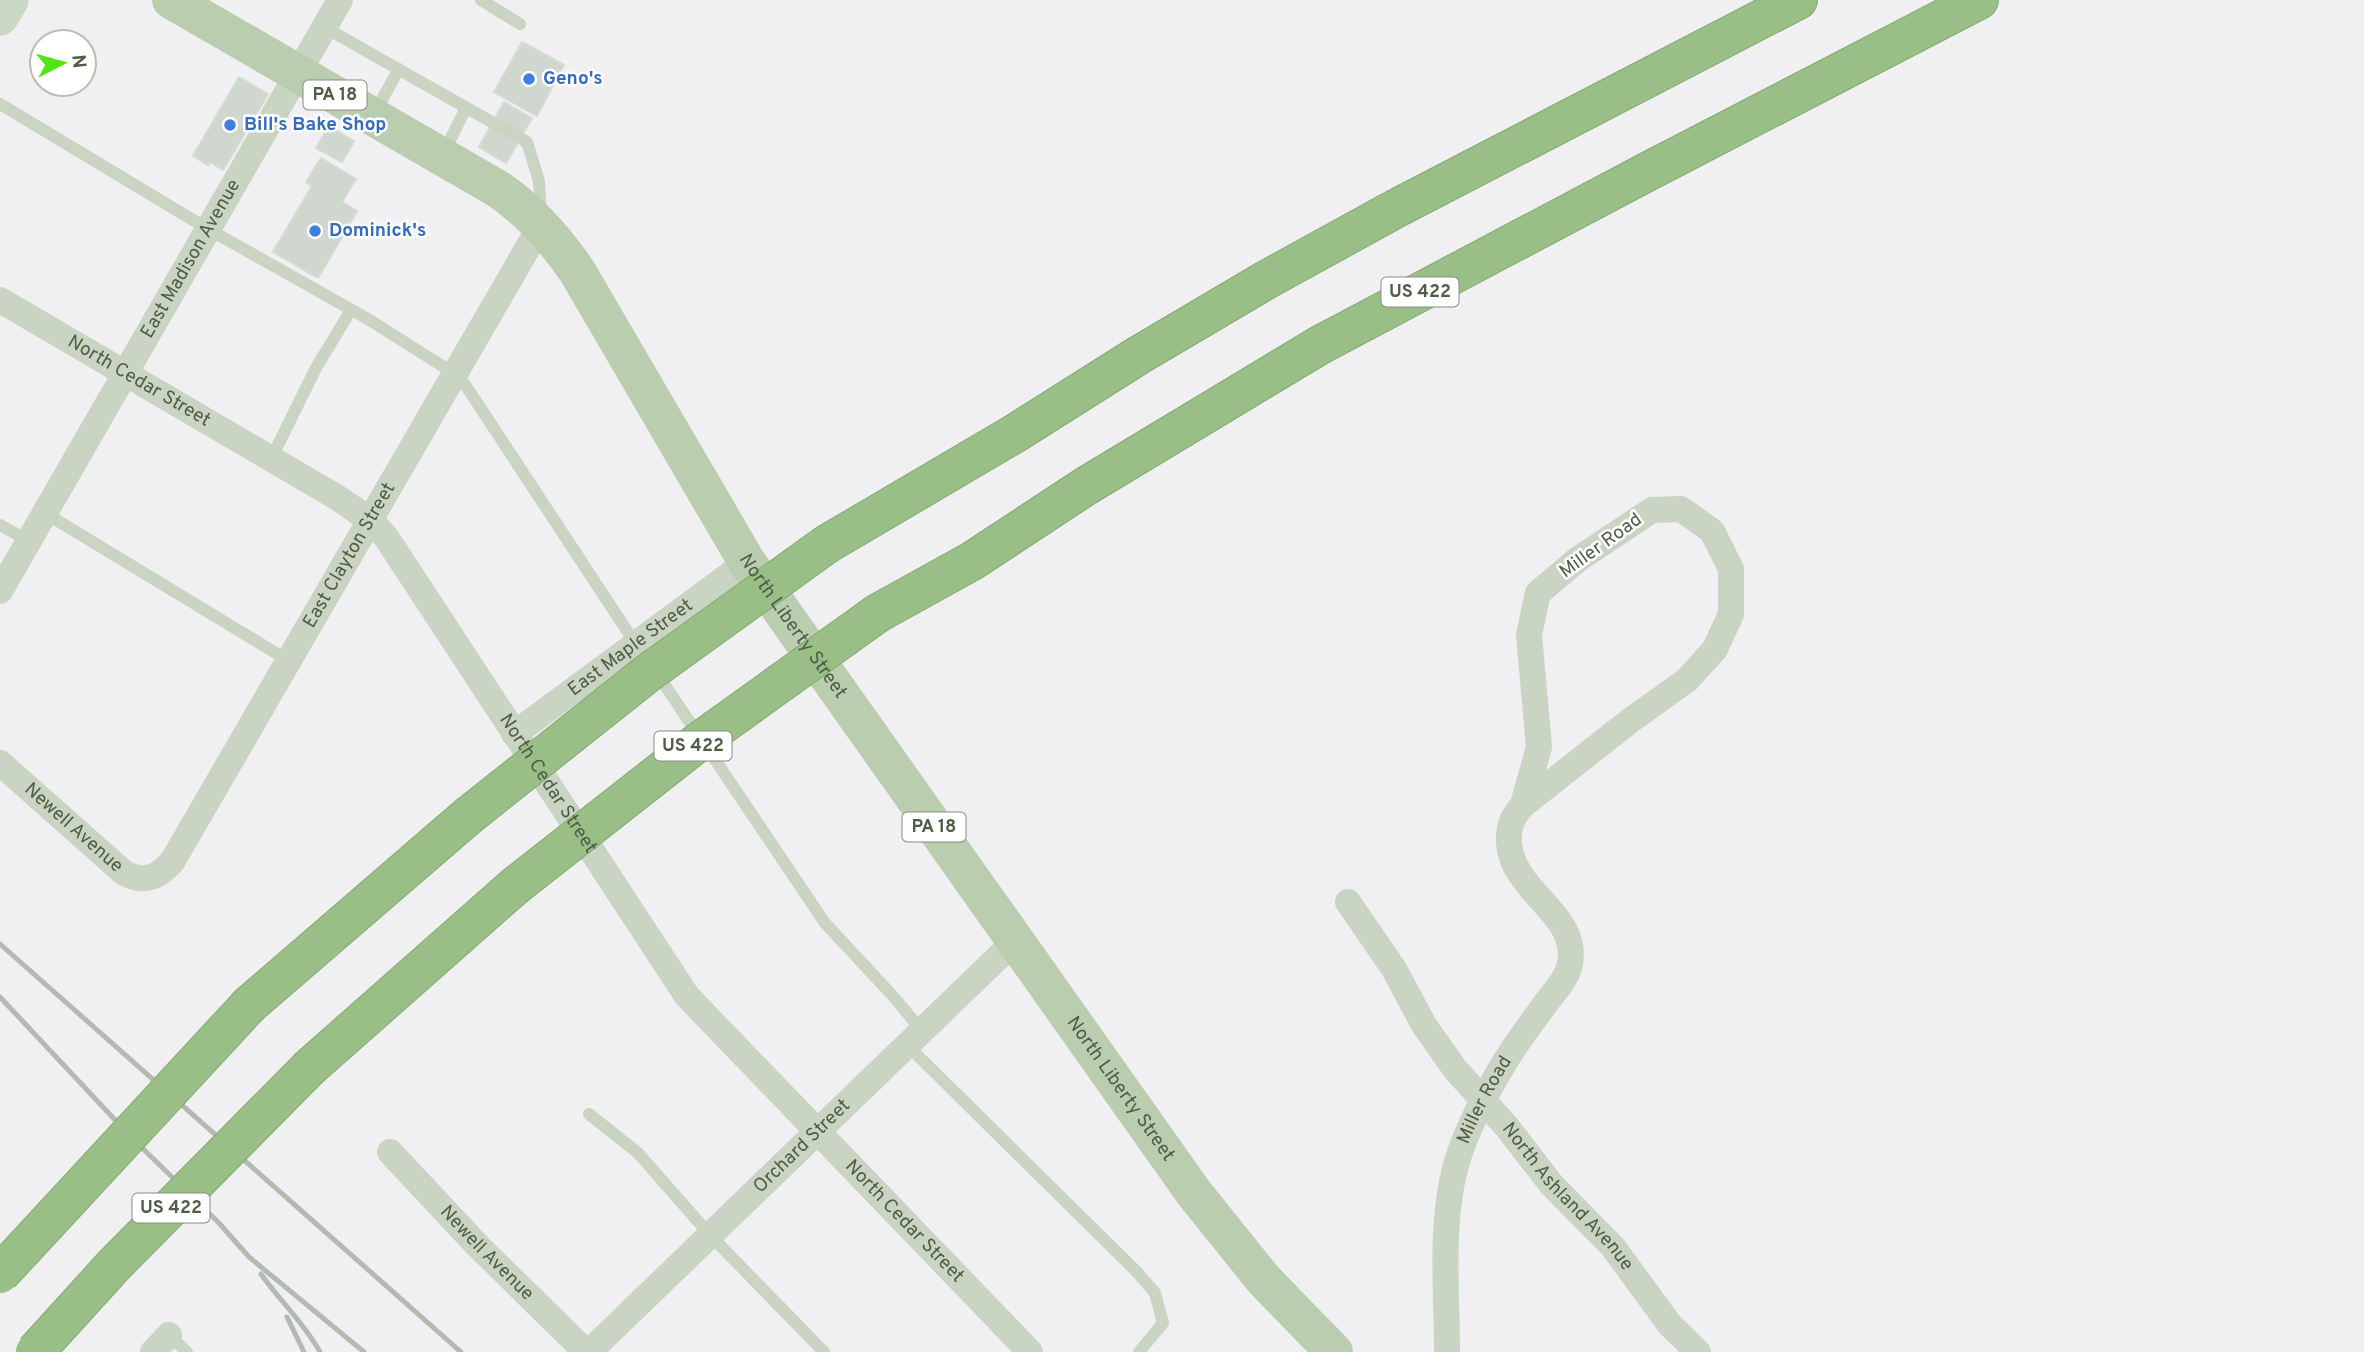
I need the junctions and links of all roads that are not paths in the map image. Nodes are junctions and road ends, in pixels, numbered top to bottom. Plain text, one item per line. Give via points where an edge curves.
1 (10, 0) edge
2 (172, 0) edge
3 (340, 0) edge
4 (481, 0) edge
5 (1798, 0) edge
6 (1979, 0) edge
7 (0, 17) edge
8 (520, 24) dead end
9 (324, 27) junction
10 (399, 69) junction
11 (298, 73) junction
12 (0, 104) edge
13 (466, 108) junction
14 (373, 116) junction
15 (442, 156) junction
16 (541, 225) junction
17 (208, 229) junction
18 (0, 300) edge
19 (351, 310) junction
20 (125, 373) junction
21 (455, 374) junction
22 (271, 459) junction
23 (44, 513) junction
24 (370, 520) junction
25 (0, 526) edge
26 (29, 541) junction
27 (747, 562) junction
28 (0, 591) edge
29 (636, 644) junction
30 (289, 661) junction
31 (514, 734) junction
32 (0, 763) edge
33 (1523, 805) junction
34 (152, 878) joint
35 (1348, 902) dead end
36 (1015, 941) junction
37 (914, 1038) junction
38 (1484, 1101) junction
39 (589, 1114) dead end
40 (818, 1131) junction
41 (390, 1152) dead end
42 (710, 1235) junction
43 (0, 1274) edge
44 (35, 1352) edge
45 (587, 1352) edge
46 (824, 1352) edge
47 (1030, 1352) edge
48 (1139, 1352) edge
49 (1334, 1352) edge
50 (1447, 1352) edge
51 (1698, 1352) edge

1 - 7 street
2 - 11 main road, North Liberty Street / PA 18
3 - 9 street, East Madison Avenue
4 - 8 lane
5 - 43 highway, bridge via 1266,280 827,544 648,673 468,816 249,1005
6 - 44 highway, US 422, bridge via 1320,345 1086,486 972,561 878,613 701,740 515,886 310,1067 114,1265
9 - 10 lane
9 - 11 street, East Madison Avenue
10 - 13 lane
10 - 14 lane
11 - 14 main road, North Liberty Street / PA 18
11 - 17 street, East Madison Avenue
12 - 17 lane
13 - 15 lane
13 - 16 lane via 527,142 539,181
14 - 15 main road, North Liberty Street / PA 18
15 - 16 main road, North Liberty Street / PA 18 via 514,200
16 - 21 street, East Clayton Street
16 - 27 main road, North Liberty Street / PA 18 via 577,271
17 - 19 lane
17 - 20 street, East Madison Avenue
18 - 20 street, North Cedar Street
19 - 21 lane
19 - 22 lane
20 - 22 street, North Cedar Street
20 - 23 street, East Madison Avenue
21 - 24 street, East Clayton Street
21 - 29 lane
22 - 24 street, North Cedar Street
23 - 26 street, East Madison Avenue
23 - 30 lane
24 - 30 street, East Clayton Street
24 - 31 street, North Cedar Street via 386,537
25 - 26 lane
26 - 28 street, East Madison Avenue
27 - 29 street, East Maple Street
27 - 36 main road, North Liberty Street / PA 18
29 - 31 street, East Maple Street
29 - 37 lane via 825,923 892,995
30 - 34 street, East Clayton Street via 172,862
31 - 40 street, North Cedar Street via 687,996
32 - 34 street, Newell Avenue via 123,872 142,880
33 - 33 street, Miller Road via 1539,747 1529,635 1538,593 1577,560 1652,510 1681,509 1712,531 1731,569 1731,614 1715,649 1687,680
33 - 38 street, Miller Road via 1513,816 1510,852 1528,887 1565,929 1569,968 1506,1060
35 - 38 street, North Ashland Avenue via 1394,969 1424,1025
36 - 37 street, Orchard Street
36 - 49 main road, North Liberty Street / PA 18 via 1201,1202 1264,1280
37 - 40 street, Orchard Street
37 - 48 lane via 1154,1293 1163,1323
38 - 50 street, Miller Road via 1462,1145 1452,1181 1447,1217
38 - 51 street, North Ashland Avenue via 1551,1184 1613,1247 1670,1325
39 - 42 lane via 638,1153
40 - 42 street, Orchard Street
40 - 47 street, North Cedar Street
41 - 45 street, Newell Avenue
42 - 45 street, Orchard Street
42 - 46 lane

